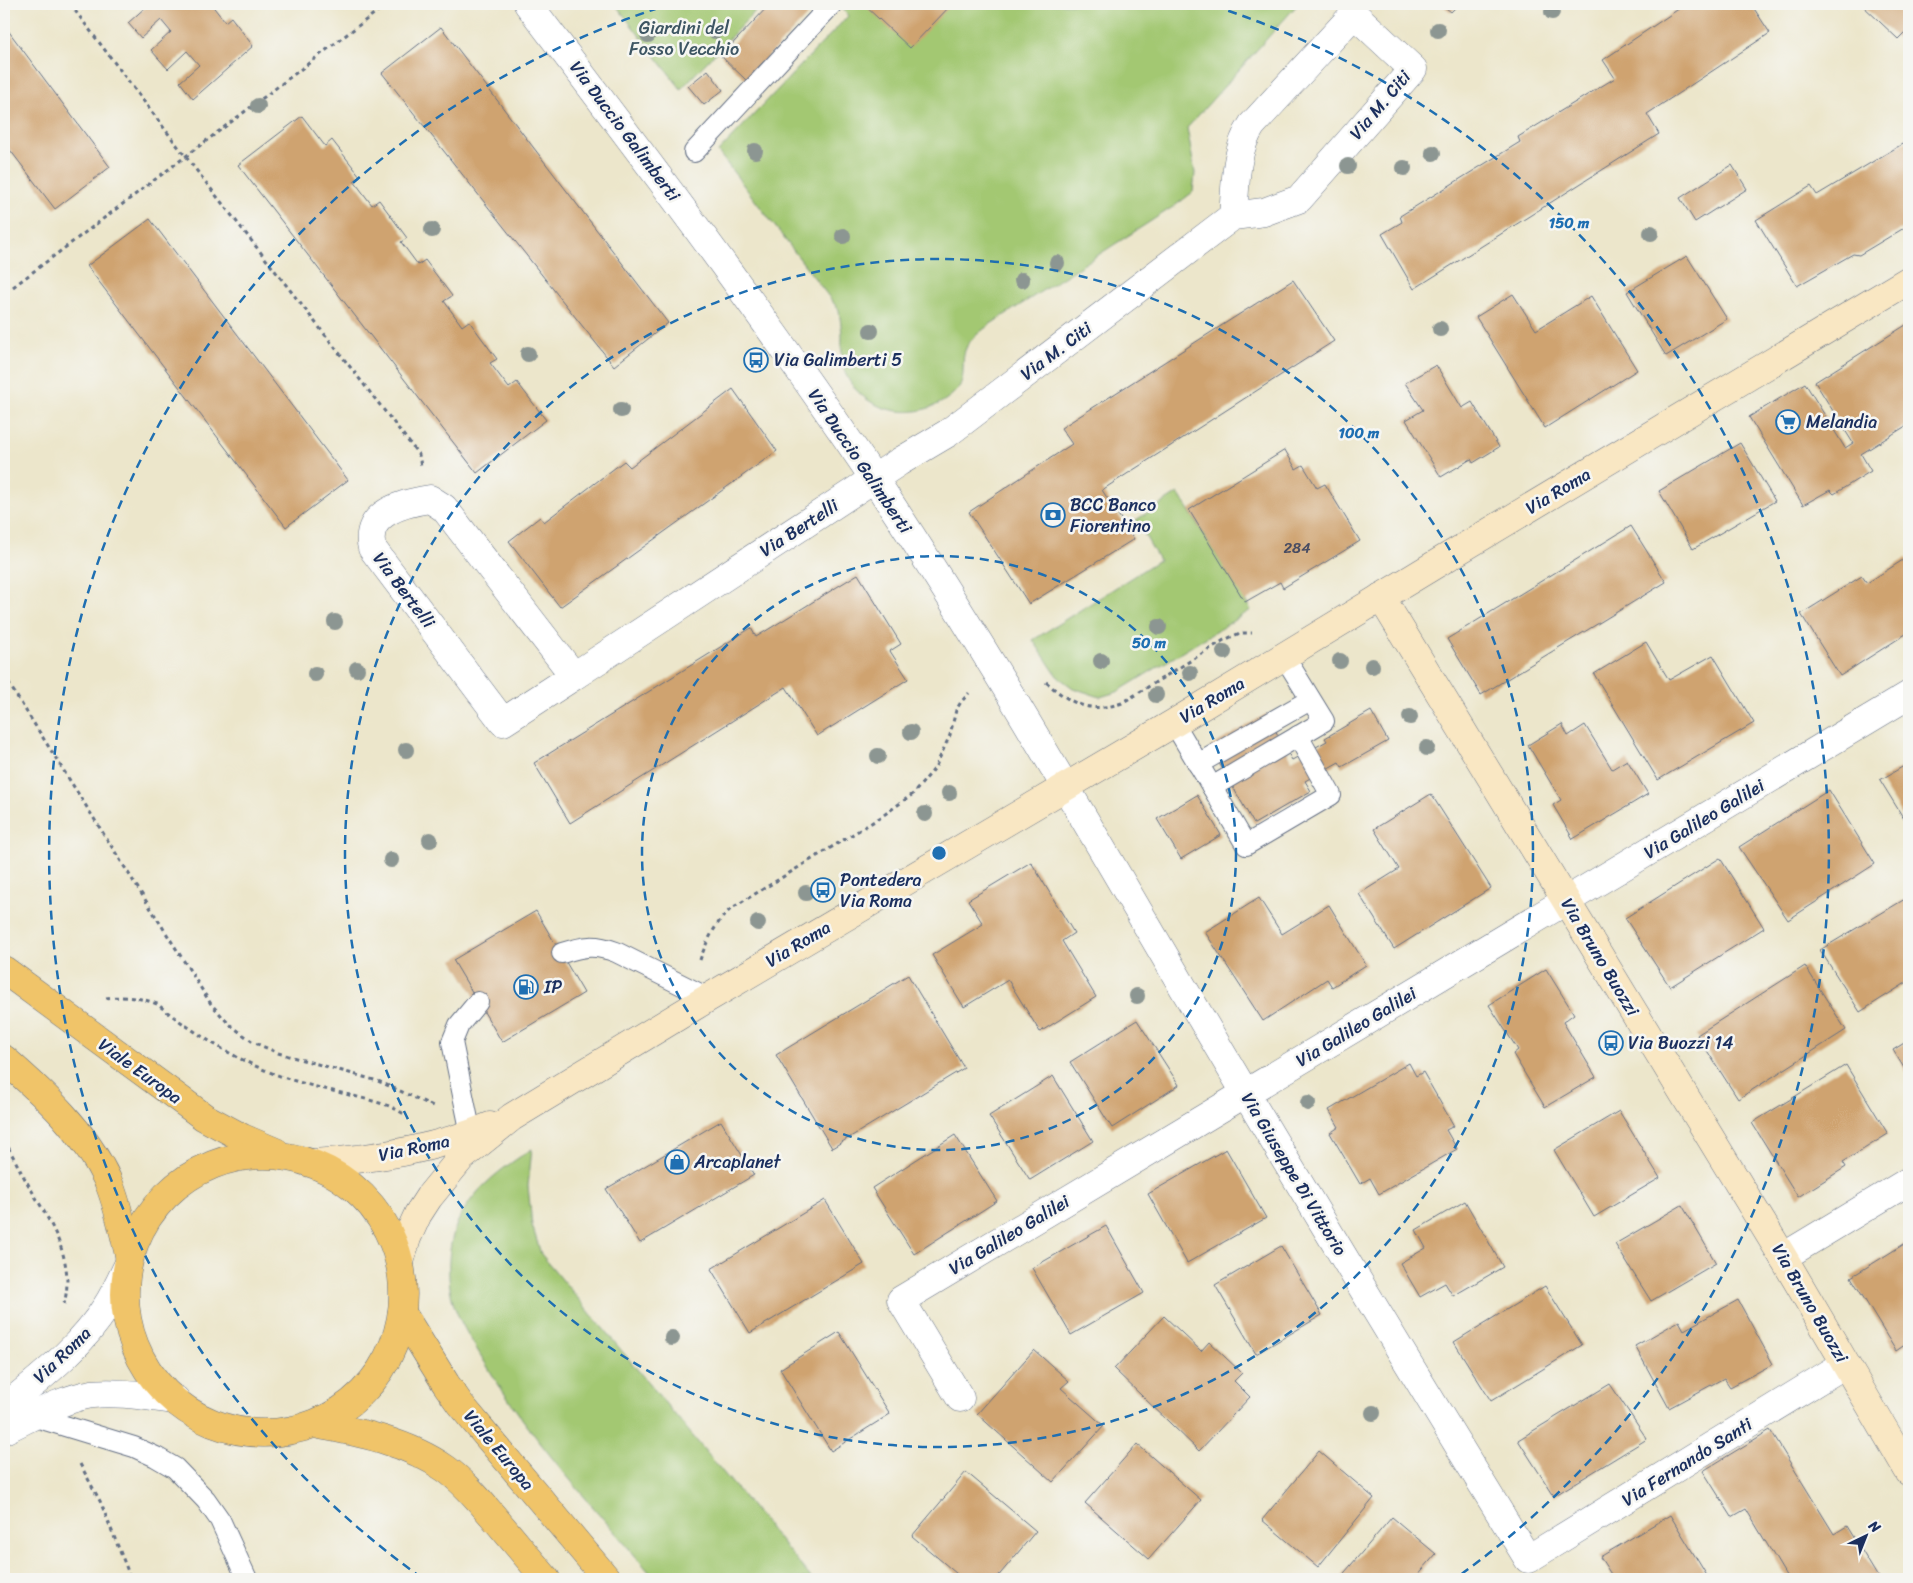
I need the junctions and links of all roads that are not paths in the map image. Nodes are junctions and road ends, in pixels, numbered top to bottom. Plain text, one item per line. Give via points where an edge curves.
1 (528, 4) edge
2 (832, 4) edge
3 (694, 152) dead end
4 (1234, 216) junction
5 (1909, 280) edge
6 (874, 479) junction
7 (1381, 597) junction
8 (1284, 656) junction
9 (574, 676) junction
10 (1909, 695) edge
11 (1310, 700) junction
12 (1174, 723) junction
13 (1298, 736) junction
14 (1198, 764) junction
15 (1066, 786) junction
16 (1212, 787) junction
17 (1566, 901) junction
18 (562, 953) dead end
19 (4, 970) edge
20 (708, 998) junction
21 (478, 1002) dead end
22 (4, 1059) edge
23 (1246, 1094) junction
24 (512, 1117) junction
25 (470, 1134) junction
26 (287, 1156) junction
27 (313, 1163) junction
28 (1909, 1181) edge
29 (1783, 1257) junction
30 (128, 1262) junction
31 (400, 1262) junction
32 (402, 1313) junction
33 (1845, 1364) junction
34 (960, 1398) dead end
35 (176, 1400) junction
36 (4, 1408) edge
37 (32, 1416) junction
38 (314, 1424) junction
39 (4, 1430) edge
40 (1909, 1472) edge
41 (1528, 1560) joint
42 (247, 1579) edge
43 (546, 1579) edge
44 (607, 1579) edge

1 - 6 street, Via Duccio Galimberti via 673,194
2 - 3 lane
4 - 4 street, Via M. Citi via 1238,160 1245,136 1354,14 1413,69 1299,199 1264,212
4 - 6 street, Via M. Citi via 948,433
5 - 7 street, Via Roma
6 - 9 street, Via Bertelli
6 - 15 street, Via Duccio Galimberti
7 - 8 street, Via Roma
7 - 17 street, Via Bruno Buozzi
8 - 11 lane
8 - 12 street, Via Roma
9 - 9 street, Via Bertelli via 444,508 430,499 391,509 374,525 370,535 372,548 502,722
10 - 17 street, Via Galileo Galilei
11 - 13 lane via 1324,721
11 - 14 lane
12 - 14 lane
12 - 15 street, Via Roma
13 - 16 lane
13 - 16 lane via 1331,795 1246,845
14 - 16 lane
15 - 20 street, Via Roma
15 - 23 street, Via Giuseppe Di Vittorio
17 - 23 street, Via Galileo Galilei
17 - 29 street, Via Bruno Buozzi
18 - 20 lane via 582,947 602,947
19 - 26 main road, Viale Europa via 204,1116 243,1138
20 - 24 street, Via Roma
21 - 25 lane via 459,1025 452,1042
22 - 30 main road, Viale Europa via 64,1116 96,1160 119,1211
23 - 34 street, Via Galileo Galilei via 901,1300
23 - 41 street, Via Giuseppe Di Vittorio
24 - 25 street, Via Roma
24 - 31 street, Via Roma via 461,1158 429,1197 407,1238
25 - 27 street, Via Roma via 398,1153
26 - 27 main road, Viale Europa
26 - 30 main road, Viale Europa via 262,1154 230,1158 189,1175 156,1204 139,1231
27 - 31 main road, Viale Europa via 357,1190 374,1209 385,1225
28 - 29 street
29 - 33 street, Via Bruno Buozzi
30 - 35 main road, Viale Europa via 125,1298 131,1335 141,1360
30 - 36 street, Via Roma via 106,1309 91,1327 48,1371
31 - 32 main road, Viale Europa
32 - 38 main road, Viale Europa via 386,1362 370,1384 335,1414
32 - 44 main road, Viale Europa via 460,1404
33 - 40 street, Via Bruno Buozzi
33 - 41 street, Via Fernando Santi
35 - 37 street, Via Roma via 91,1394
35 - 38 main road, Viale Europa via 198,1415 234,1430 285,1432
37 - 39 street, Via Roma
37 - 42 lane via 134,1447 175,1468 206,1500 220,1520
38 - 43 main road, Viale Europa via 394,1443 446,1468 484,1506

